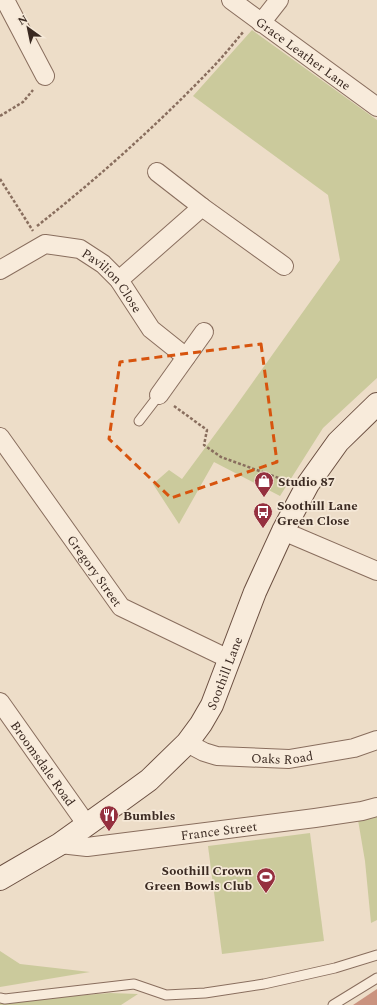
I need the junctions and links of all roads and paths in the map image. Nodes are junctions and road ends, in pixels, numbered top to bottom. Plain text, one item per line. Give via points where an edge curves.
1 (5, 0) edge
2 (231, 0) edge
3 (279, 0) edge
4 (258, 21) junction
5 (45, 76) joint
6 (377, 107) edge
7 (0, 116) edge
8 (157, 172) dead end
9 (0, 179) edge
10 (202, 207) junction
11 (32, 230) junction
12 (42, 246) junction
13 (284, 266) dead end
14 (0, 270) edge
15 (119, 280) junction
16 (204, 332) dead end
17 (186, 357) junction
18 (159, 395) junction
19 (377, 404) edge
20 (140, 421) dead end
21 (0, 437) edge
22 (306, 488) junction
23 (283, 531) junction
24 (377, 571) edge
25 (229, 659) junction
26 (0, 702) edge
27 (377, 740) edge
28 (187, 743) junction
29 (377, 807) edge
30 (87, 825) junction
31 (60, 844) junction
32 (0, 879) edge
33 (377, 955) edge
34 (377, 978) edge
35 (166, 995) junction
36 (0, 998) edge
37 (166, 1005) edge
38 (333, 1005) edge

1 - 5 street
2 - 4 street, Grace Leather Lane
3 - 4 street
4 - 6 street, Grace Leather Lane
4 - 11 path via 140,138 81,192
5 - 7 path via 23,102
8 - 10 street
9 - 11 path
10 - 13 street
10 - 15 street
11 - 12 path
12 - 14 street
12 - 15 street, Pavilion Close via 45,244 80,249 103,264
15 - 17 street, Pavilion Close via 150,329
16 - 17 street
17 - 18 street
18 - 20 lane
18 - 22 path via 207,430 204,445 221,457
19 - 22 main road, Soothill Lane via 338,442
21 - 25 street, Gregory Street via 122,607
22 - 23 main road, Soothill Lane
23 - 24 street
23 - 25 main road, Soothill Lane via 255,592
25 - 28 main road, Soothill Lane via 212,705
26 - 30 street, Broomsdale Road
27 - 28 street, Oaks Road via 354,748 289,759 217,756
28 - 30 main road, Soothill Lane via 149,780
29 - 31 street, France Street via 315,818 87,848
30 - 31 main road, Soothill Lane
31 - 32 main road, Soothill Lane
33 - 35 lane via 335,968 264,984 205,993
34 - 38 lane
35 - 36 lane via 134,984
35 - 37 lane

